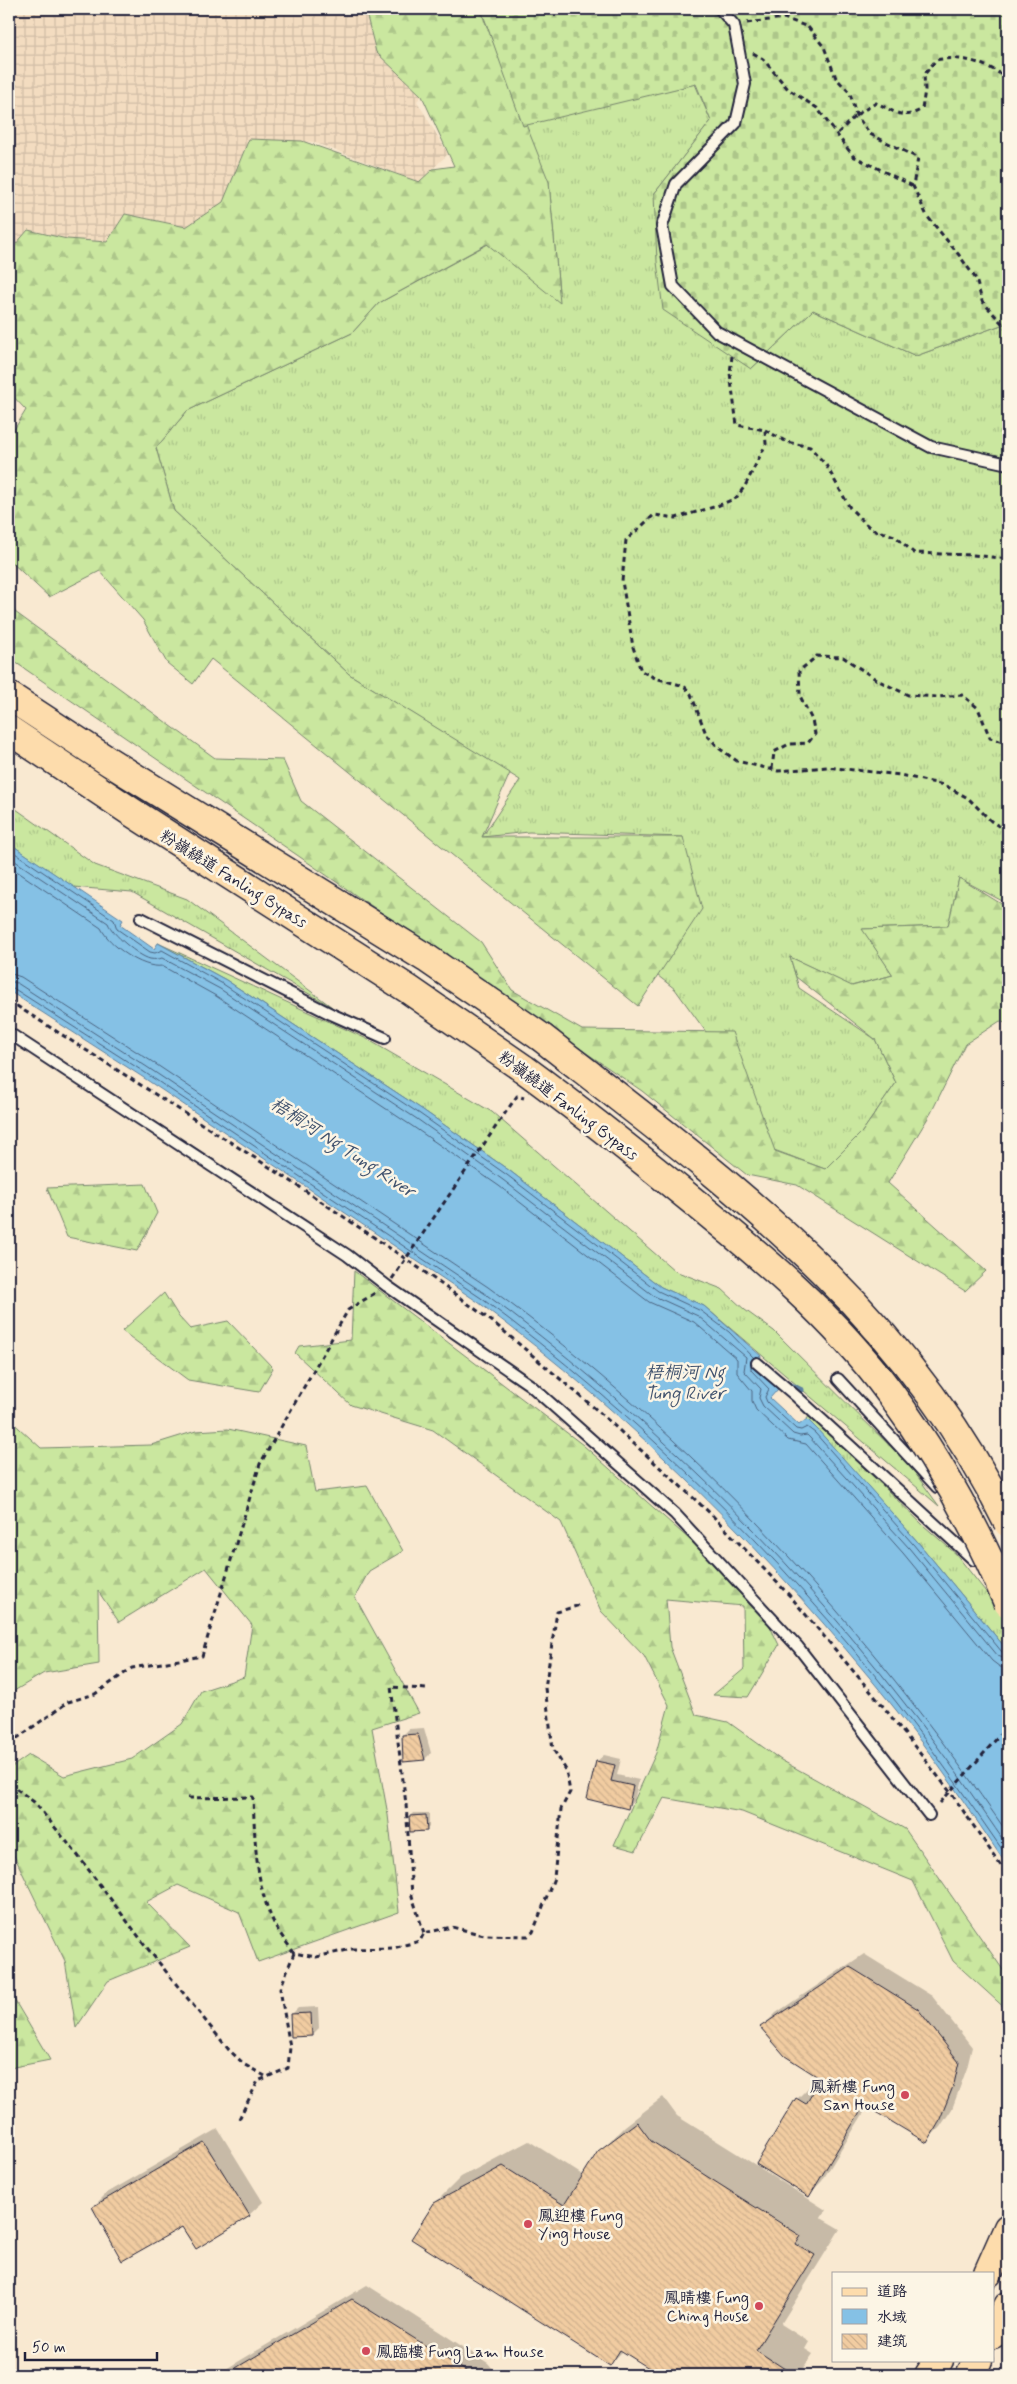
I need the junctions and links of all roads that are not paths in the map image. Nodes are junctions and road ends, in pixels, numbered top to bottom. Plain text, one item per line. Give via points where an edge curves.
1 (720, 9) edge
2 (1008, 464) edge
3 (9, 696) edge
4 (9, 730) edge
5 (141, 918) dead end
6 (9, 1033) edge
7 (385, 1038) dead end
8 (757, 1363) dead end
9 (838, 1378) dead end
10 (957, 1520) dead end
11 (1008, 1523) edge
12 (964, 1536) dead end
13 (979, 1567) junction
14 (1008, 1604) edge
15 (929, 1815) dead end
16 (1008, 2228) edge
17 (988, 2272) edge
18 (1008, 2306) edge
19 (994, 2332) edge
20 (938, 2362) edge
21 (977, 2362) edge
22 (929, 2375) edge
23 (970, 2375) edge

1 - 2 lane via 734,25 745,84 736,123 676,184 662,226 673,286 717,332 931,447
3 - 11 main road, 粉嶺繞道 Fanling Bypass, bridge via 47,723 464,983 541,1037 748,1202 821,1267 888,1339 948,1418
4 - 14 main road, 粉嶺繞道 Fanling Bypass, bridge via 455,1020 603,1128 753,1250 830,1323 889,1392 971,1520
5 - 7 lane
6 - 15 lane via 389,1282 530,1385 675,1514 798,1647
8 - 13 lane
9 - 10 lane via 930,1478
12 - 13 lane
13 - 14 lane
16 - 17 main road
18 - 19 main road
20 - 22 main road
21 - 23 main road

